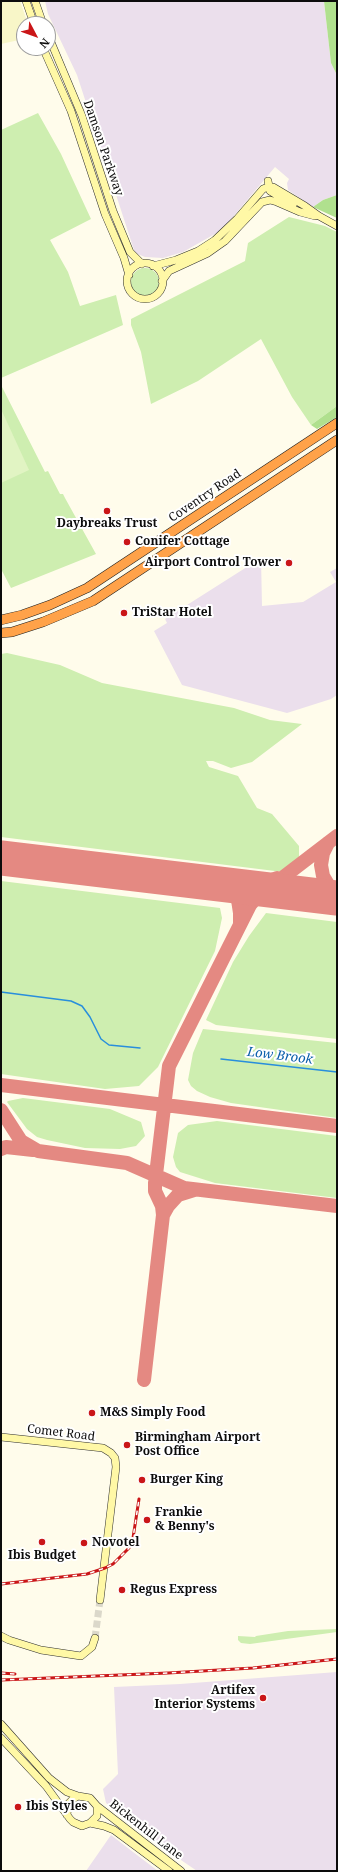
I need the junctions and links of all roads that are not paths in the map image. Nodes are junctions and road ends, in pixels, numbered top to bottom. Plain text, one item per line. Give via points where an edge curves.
1 (26, 1) edge
2 (35, 1) edge
3 (31, 16) edge
4 (40, 16) edge
5 (56, 54) edge
6 (47, 56) edge
7 (268, 184) junction
8 (307, 214) junction
9 (319, 216) junction
10 (337, 226) edge
11 (142, 264) junction
12 (153, 266) junction
13 (128, 274) junction
14 (162, 281) junction
15 (337, 423) edge
16 (337, 440) edge
17 (1, 620) edge
18 (1, 633) edge
19 (1, 1437) edge
20 (100, 1600) tunnel mouth
21 (1, 1636) edge
22 (95, 1638) tunnel mouth
23 (1, 1724) edge
24 (1, 1738) edge
25 (80, 1796) junction
26 (97, 1806) junction
27 (67, 1815) junction
28 (90, 1824) junction
29 (169, 1871) edge
30 (181, 1871) edge

1 - 3 street
2 - 4 street
5 - 11 street, Damson Parkway via 82,116 116,218 130,252
6 - 13 street, Damson Parkway via 71,111
7 - 8 street via 270,191
7 - 9 street, Damson Parkway
7 - 12 street via 215,240 198,251
8 - 9 street, Damson Parkway
8 - 14 street, Damson Parkway via 270,200 262,202 225,241 208,253 170,271
9 - 10 street, Damson Parkway
11 - 12 street
11 - 13 street
12 - 14 street via 159,271
13 - 14 street, Damson Parkway via 129,289 133,295 140,298 154,296 161,288
15 - 17 highway, Coventry Road via 87,588 50,605
16 - 18 highway, Coventry Road via 93,601 43,622
19 - 20 street, Comet Road via 102,1448 115,1458
21 - 22 street via 41,1650 80,1656 92,1647
23 - 25 street via 49,1778 67,1792
24 - 27 street via 46,1786
25 - 26 street via 90,1798
25 - 27 street via 68,1804
26 - 28 street via 96,1816
26 - 30 street, Bickenhill Lane
27 - 28 street via 82,1826
28 - 29 street, Bickenhill Lane via 114,1830

